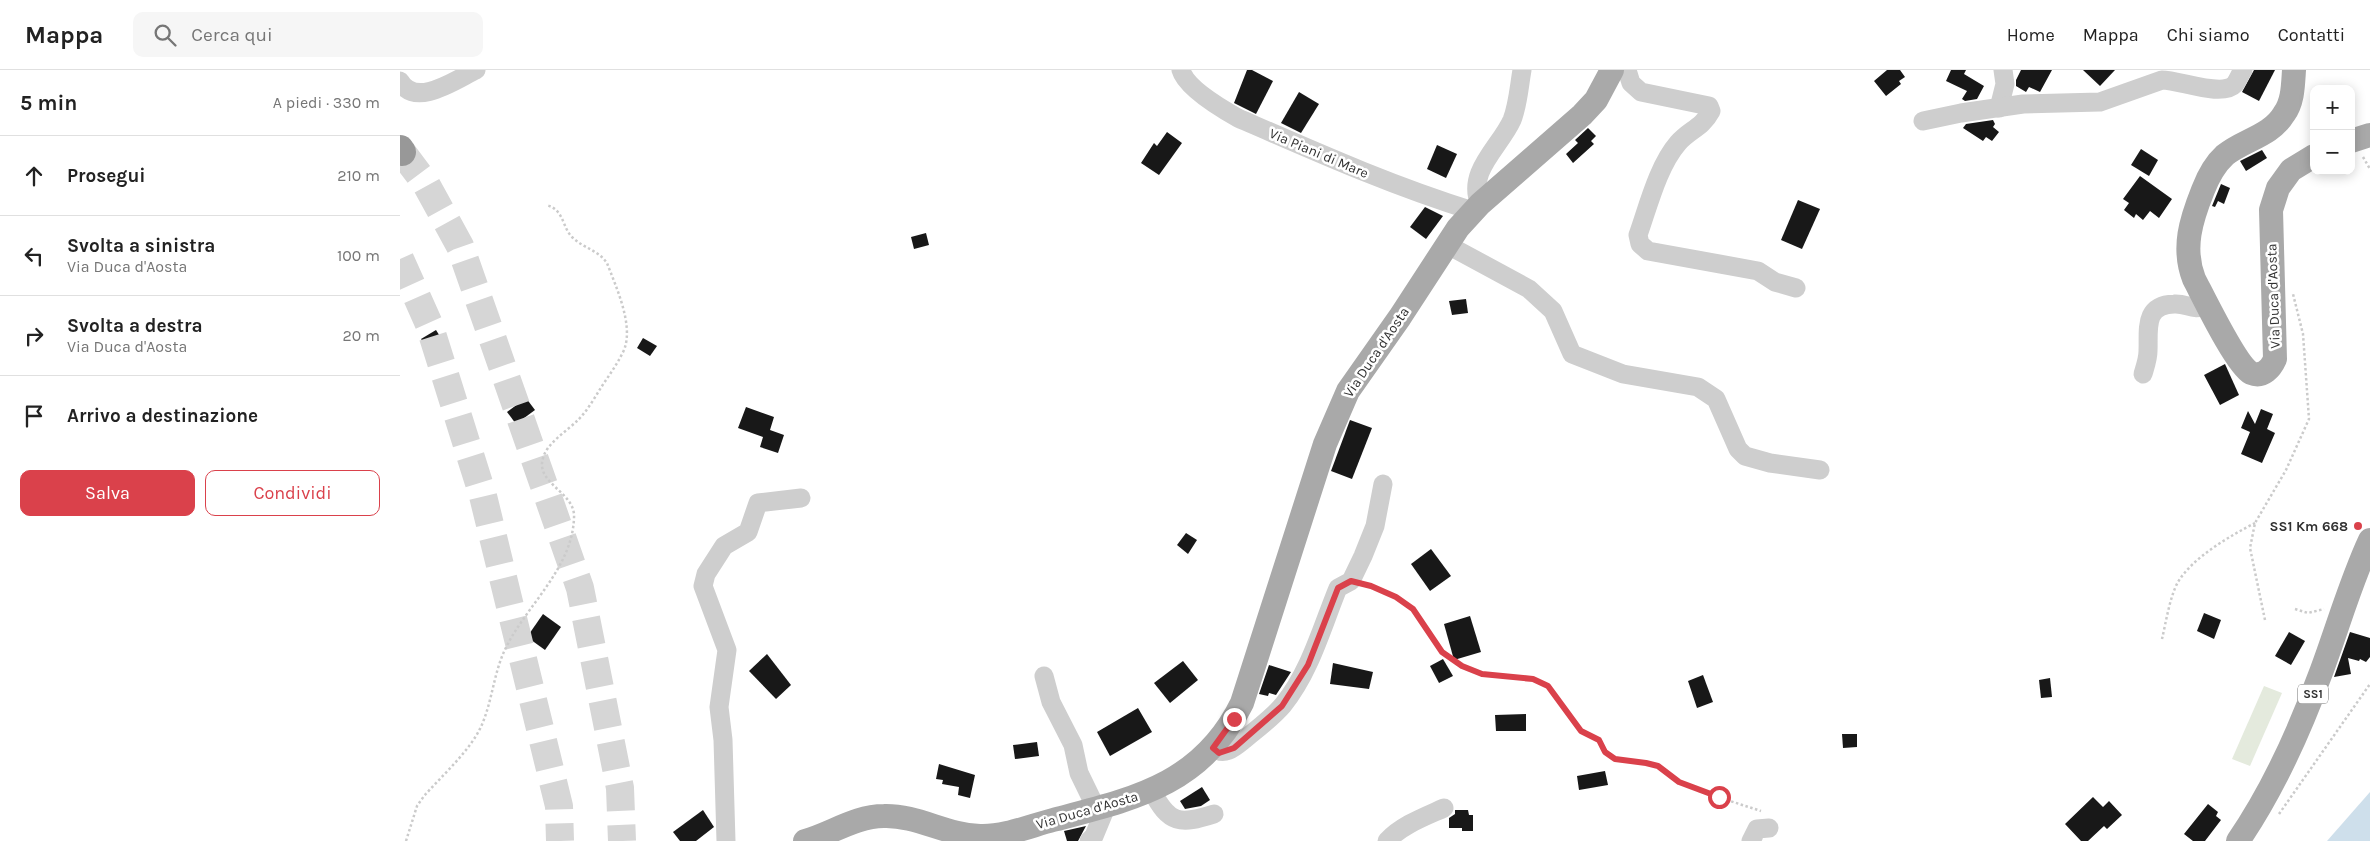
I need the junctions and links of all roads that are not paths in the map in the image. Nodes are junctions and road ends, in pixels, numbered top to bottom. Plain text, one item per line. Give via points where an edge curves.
1 (476, 70) edge
2 (1181, 70) edge
3 (1522, 70) edge
4 (1612, 70) edge
5 (1628, 70) edge
6 (2003, 70) edge
7 (2243, 70) edge
8 (2294, 70) edge
9 (400, 81) edge
10 (1999, 108) junction
11 (1923, 121) dead end
12 (2370, 135) edge
13 (2355, 140) edge
14 (2310, 158) edge
15 (1476, 208) junction
16 (1446, 244) junction
17 (1796, 288) dead end
18 (2208, 305) junction
19 (2143, 374) dead end
20 (1820, 470) dead end
21 (1383, 484) dead end
22 (801, 498) dead end
23 (2370, 540) edge
24 (1044, 676) dead end
25 (1213, 748) junction
26 (1152, 791) junction
27 (1101, 807) junction
28 (1444, 808) dead end
29 (1214, 814) dead end
30 (1769, 828) road end
31 (726, 841) edge
32 (805, 841) edge
33 (1088, 841) edge
34 (1387, 841) edge
35 (1751, 841) edge
36 (2238, 841) edge

1 - 9 street via 440,90 411,91
2 - 15 street, Via Piani di Mare via 1183,79 1222,110 1238,118 1415,193
3 - 15 street via 1516,110 1482,170 1475,193
4 - 15 main road, Via Duca d'Aosta via 1596,100 1582,115
5 - 17 street via 1631,83 1641,92 1709,106 1711,111 1706,121 1678,142 1661,172 1638,235 1640,244 1648,251 1758,271 1775,282
6 - 10 street
7 - 10 street via 2234,84 2226,89 2162,80 2100,102 2023,104
8 - 18 main road, Via Duca d'Aosta via 2293,90 2285,114 2266,132 2226,154 2218,162 2210,172 2192,216 2187,249 2189,266
10 - 11 street
12 - 13 main road
14 - 18 main road, Via Duca d'Aosta via 2291,170 2278,188 2271,210 2276,339 2271,368 2258,374 2244,367
15 - 16 main road, Via Duca d'Aosta
16 - 20 street via 1529,289 1553,310 1572,354 1623,374 1698,387 1716,399 1738,450 1745,456
16 - 25 main road, Via Duca d'Aosta via 1348,390 1325,444 1242,703
18 - 19 street via 2193,309 2176,303 2162,306 2151,315
21 - 25 street via 1376,526 1351,581 1338,588 1308,665 1282,706 1234,748 1224,753
22 - 31 street via 758,503 748,532 724,546 704,579 703,586 727,650 719,707
23 - 36 main road, SS1 via 2289,752
24 - 27 street via 1051,702 1073,745 1080,773
25 - 26 main road, Via Duca d'Aosta
26 - 27 main road, Via Duca d'Aosta
26 - 29 street via 1162,810 1175,819 1193,820
27 - 32 main road, Via Duca d'Aosta via 982,836 882,816 848,824
27 - 33 street via 1094,836
28 - 34 street via 1394,834
30 - 35 street via 1757,829

